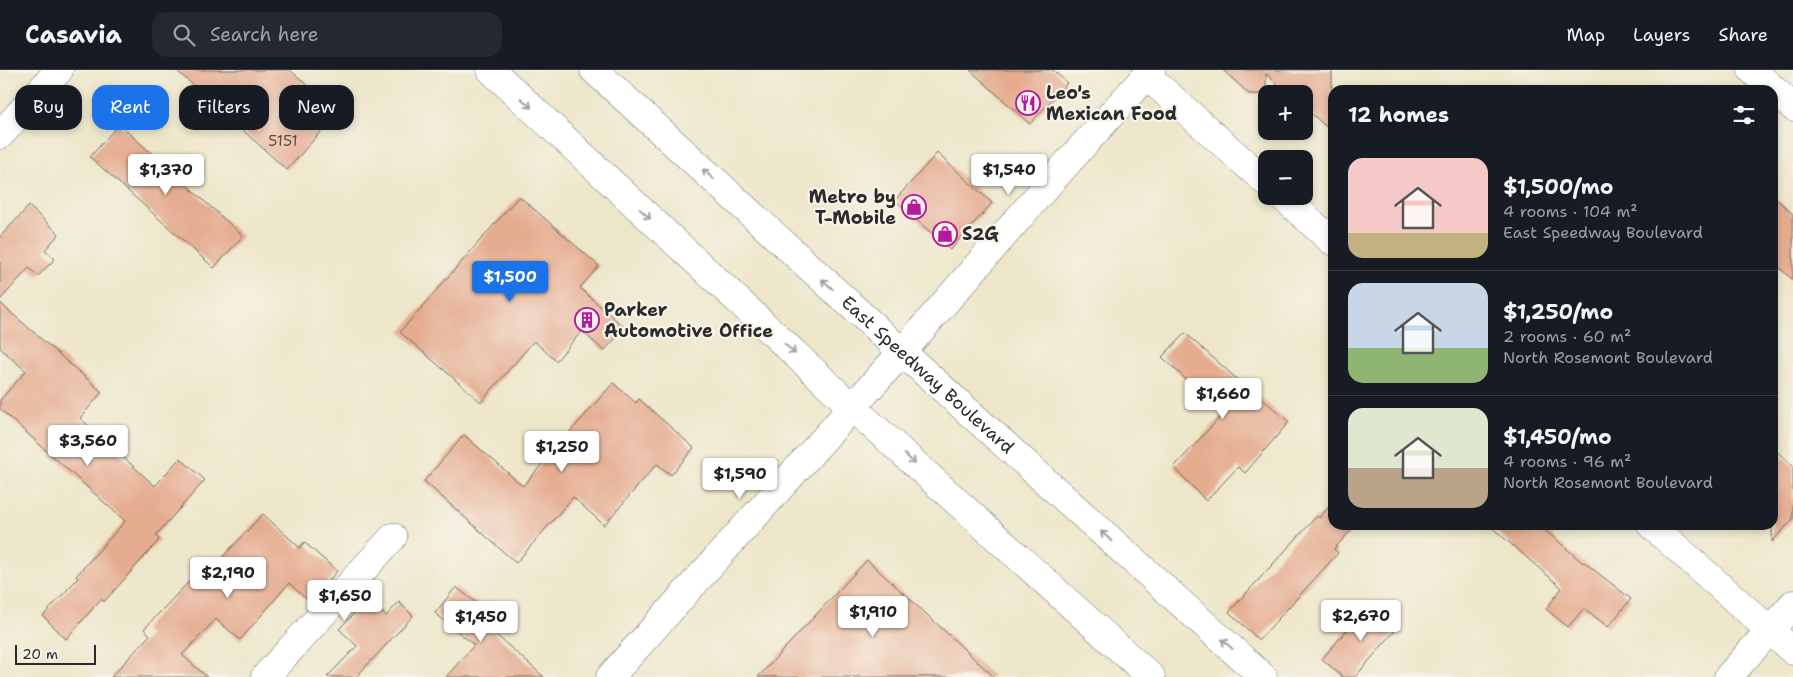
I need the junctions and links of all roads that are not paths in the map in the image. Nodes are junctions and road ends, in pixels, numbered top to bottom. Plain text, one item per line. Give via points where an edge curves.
1 (59, 70) edge
2 (491, 70) edge
3 (594, 70) edge
4 (1752, 70) edge
5 (1148, 73) edge
6 (1769, 85) edge
7 (1778, 93) edge
8 (1793, 107) edge
9 (0, 135) edge
10 (1258, 175) edge
11 (1292, 205) edge
12 (1328, 237) edge
13 (902, 352) junction
14 (852, 407) junction
15 (1657, 530) edge
16 (393, 537) dead end
17 (1793, 604) edge
18 (1769, 630) junction
19 (1793, 652) edge
20 (265, 677) edge
21 (610, 677) edge
22 (1150, 677) edge
23 (1263, 677) edge
24 (1728, 677) edge

1 - 9 main road
2 -> 14 main road
13 -> 3 main road, East Speedway Boulevard
4 - 6 main road
5 - 10 main road
5 - 13 main road
7 - 8 main road
11 - 12 main road
13 - 14 main road
23 -> 13 main road, East Speedway Boulevard
14 - 21 main road
14 -> 22 main road
15 - 18 main road
16 - 20 main road
17 - 18 main road
18 - 19 main road
18 - 24 main road

